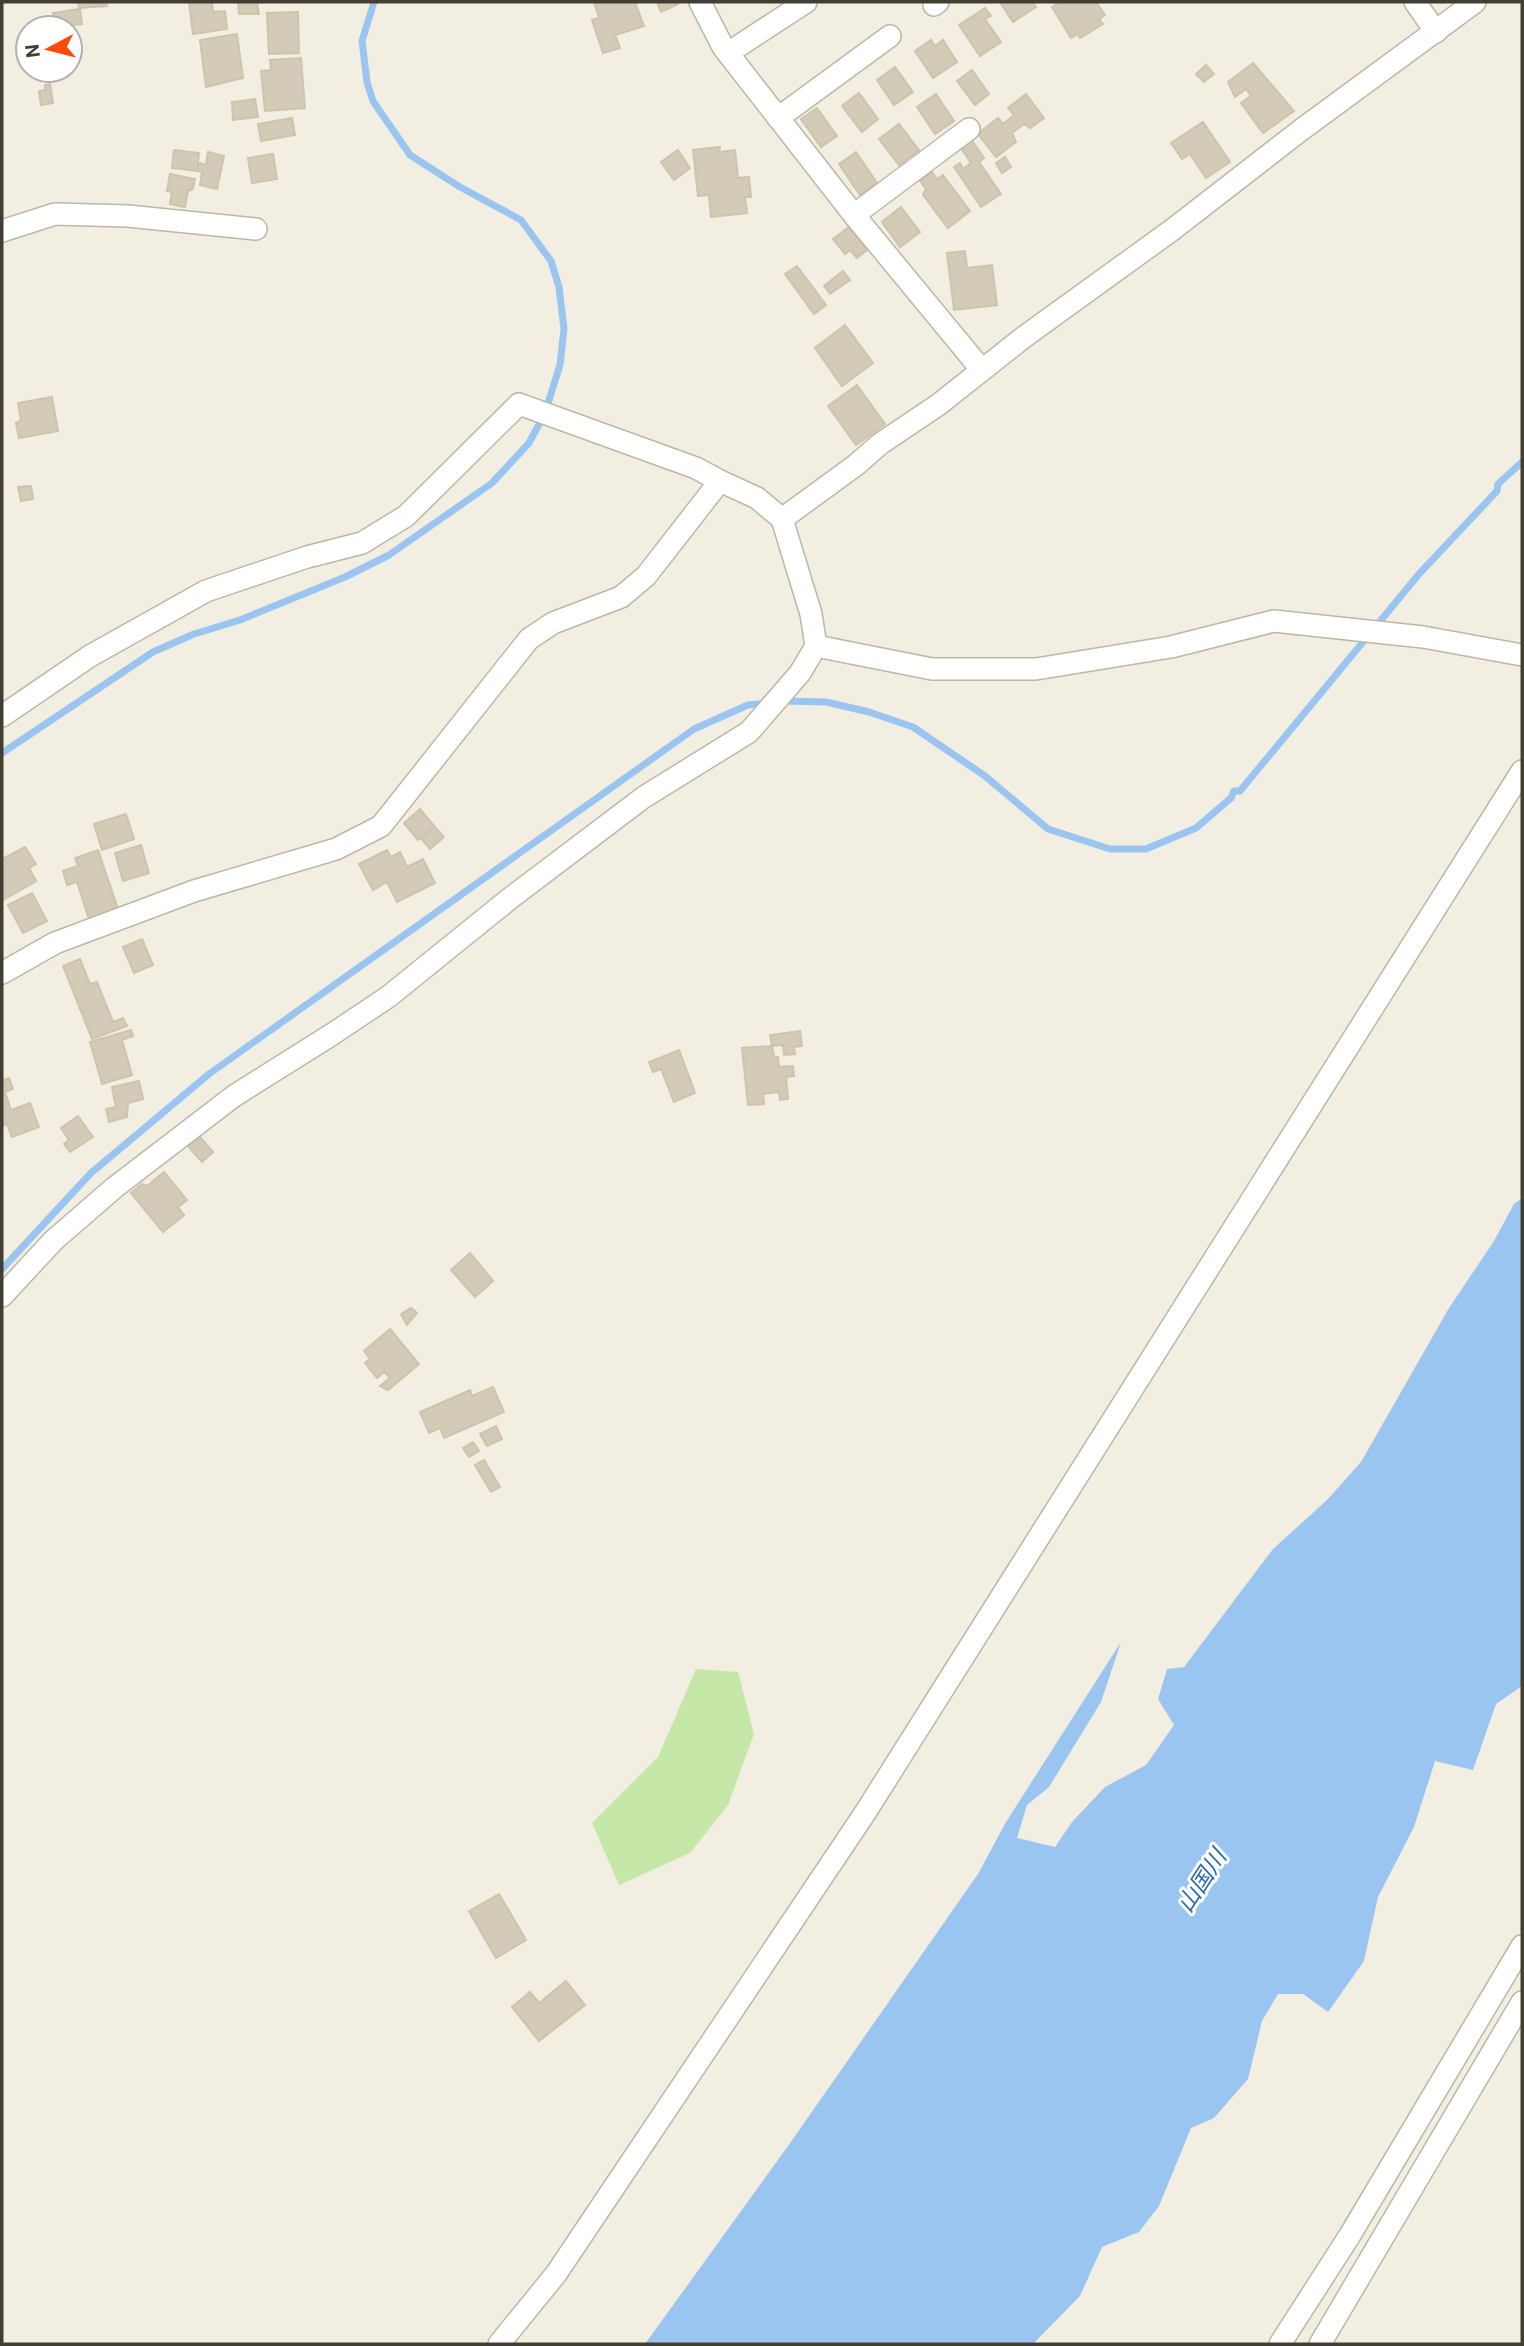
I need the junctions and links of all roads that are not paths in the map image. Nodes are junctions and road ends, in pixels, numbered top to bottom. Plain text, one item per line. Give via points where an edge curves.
1 (701, 2) edge
2 (806, 2) edge
3 (1415, 2) edge
4 (1475, 2) edge
5 (1436, 32) junction
6 (890, 36) dead end
7 (728, 53) junction
8 (778, 118) junction
9 (969, 129) dead end
10 (854, 215) junction
11 (256, 229) dead end
12 (2, 232) edge
13 (981, 369) junction
14 (720, 481) junction
15 (782, 519) junction
16 (816, 646) junction
17 (1522, 655) edge
18 (2, 716) edge
19 (1522, 771) edge
20 (2, 973) edge
21 (2, 1296) edge
22 (1522, 1946) edge
23 (1522, 2002) edge
24 (499, 2344) edge
25 (1280, 2344) edge
26 (1320, 2344) edge

1 - 7 street
2 - 7 street
3 - 5 street
4 - 5 street
5 - 13 street
6 - 8 street
7 - 8 street
8 - 10 street
9 - 10 street
10 - 13 street
11 - 12 street via 55,214
13 - 15 street
14 - 15 street via 757,498
14 - 18 street via 696,468 519,404 406,516 362,543 206,591 90,656
14 - 20 street via 646,576 621,597 553,622 529,639 381,826 336,849 194,891 55,943
15 - 16 street
16 - 17 street via 932,669 1036,669 1171,647 1274,621 1423,637
16 - 21 street via 800,673 749,732 644,797 388,997 234,1096 114,1188 54,1240
19 - 24 street via 864,1814 556,2274
22 - 25 street
23 - 26 street

